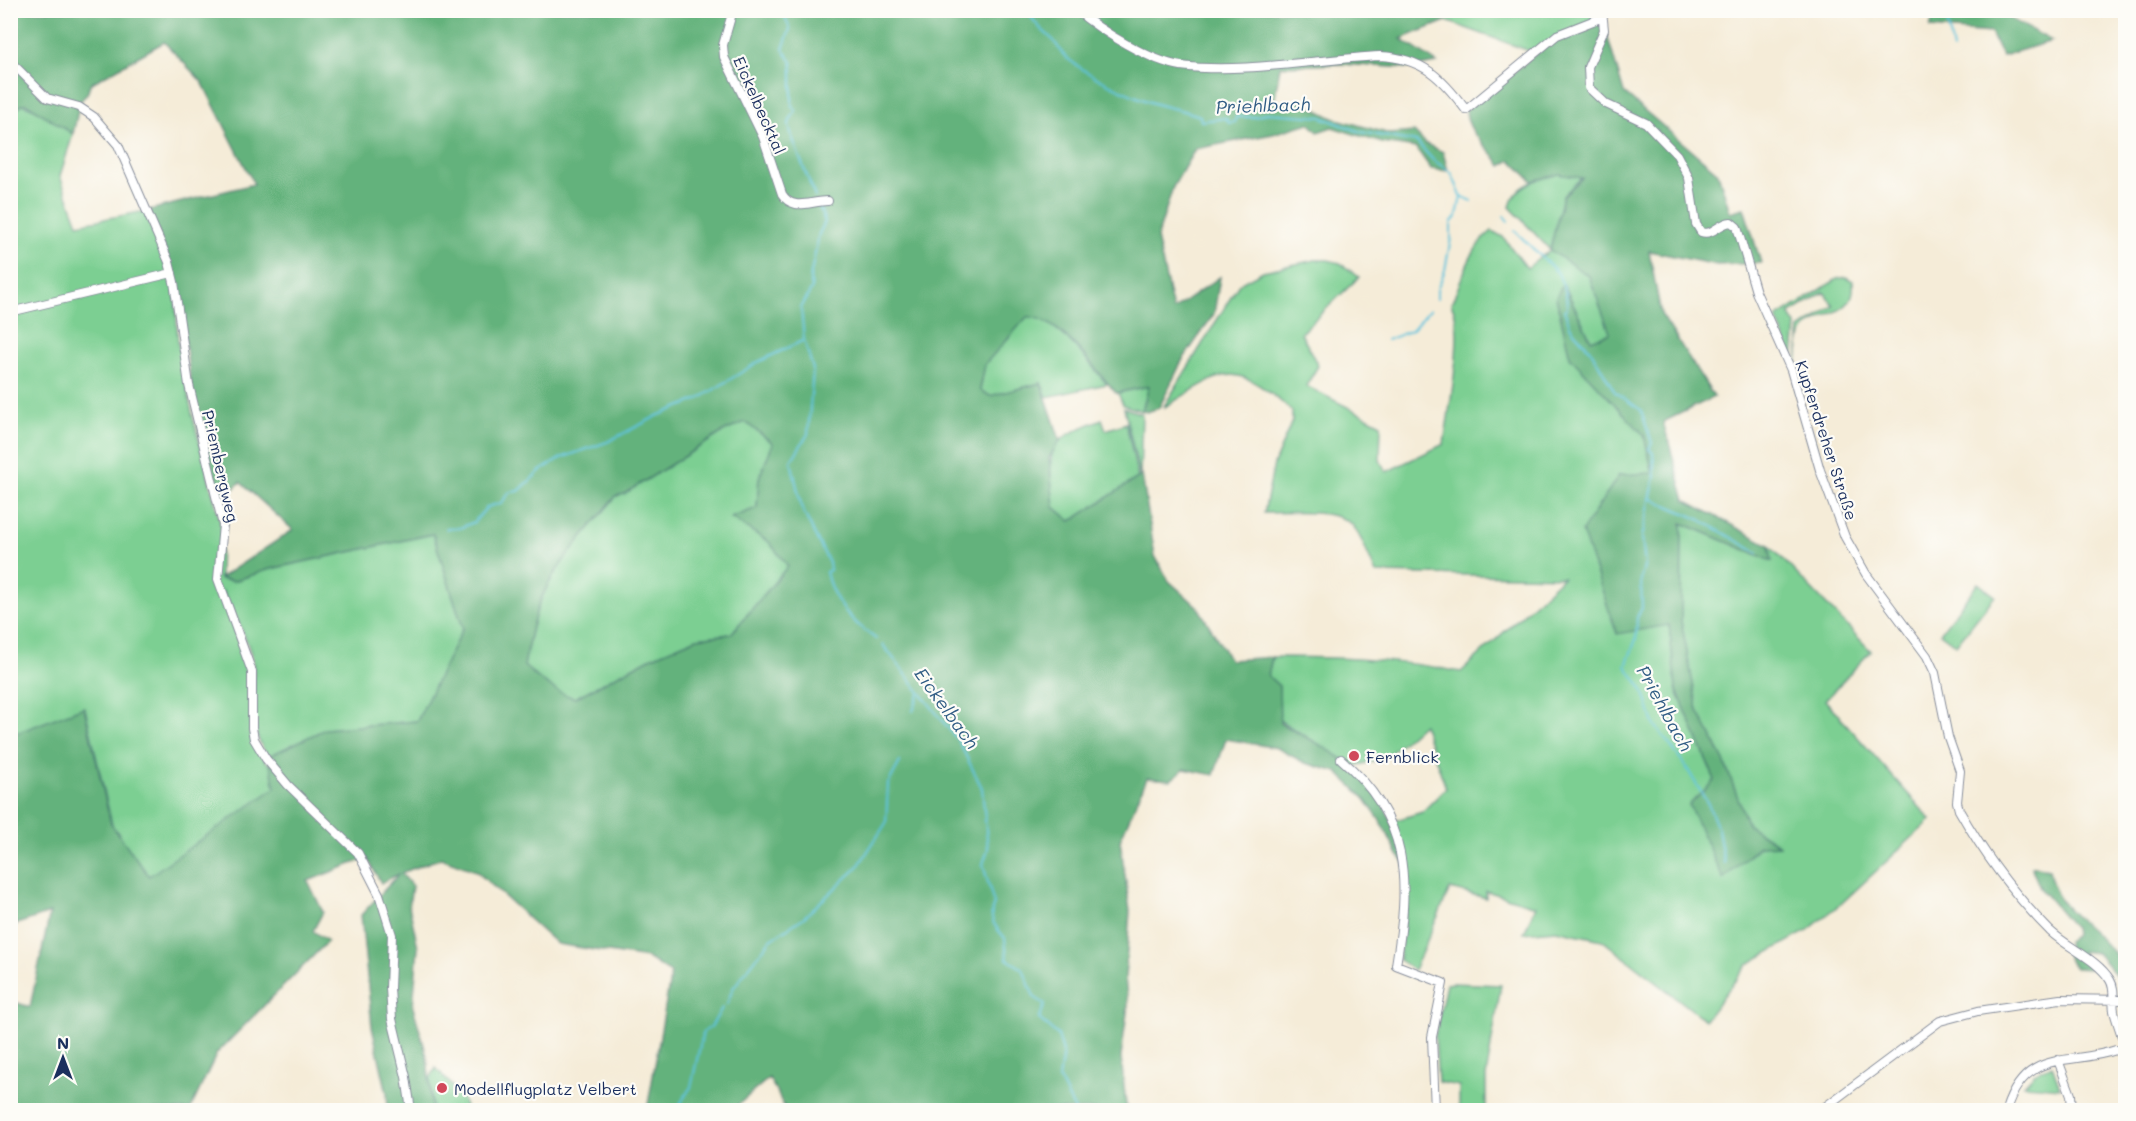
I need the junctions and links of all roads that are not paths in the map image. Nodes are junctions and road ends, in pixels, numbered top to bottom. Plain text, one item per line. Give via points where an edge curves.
1 (733, 10) edge
2 (1076, 10) edge
3 (1603, 14) edge
4 (10, 61) edge
5 (828, 201) dead end
6 (172, 273) junction
7 (10, 312) edge
8 (1341, 759) dead end
9 (2114, 999) junction
10 (2126, 1000) edge
11 (2124, 1038) edge
12 (2116, 1050) junction
13 (2126, 1054) edge
14 (2058, 1060) junction
15 (411, 1110) edge
16 (1435, 1110) edge
17 (1821, 1110) edge
18 (2006, 1110) edge
19 (2072, 1110) edge

1 - 5 street, Eickelbecktal via 723,45 724,57 763,137 782,194 795,205
2 - 3 street, Kupferdreher Straße via 1099,28 1170,63 1193,67 1401,59 1439,76 1466,110 1557,35
3 - 9 street, Kupferdreher Straße via 1604,30 1587,74 1589,88 1606,104 1646,123 1677,155 1689,178 1698,229 1705,234 1731,222 1737,227 1756,292 1791,370 1820,470 1845,537 1933,668 1960,771 1959,810 2007,884 2064,944 2102,969 2114,987
4 - 6 street, Priembergweg via 47,98 79,107 109,132
6 - 7 street
6 - 15 street, Priembergweg via 183,358 223,525 218,579 252,672 254,739 288,785 358,853 379,894 392,935 392,1019
8 - 16 street via 1382,804 1403,863 1405,909 1396,965 1443,983 1432,1037
9 - 10 street
9 - 11 street
9 - 17 street via 2060,999 1940,1021
11 - 12 street via 2116,1041
12 - 13 street
12 - 14 street
14 - 18 street via 2031,1071 2017,1087
14 - 19 street via 2071,1095

